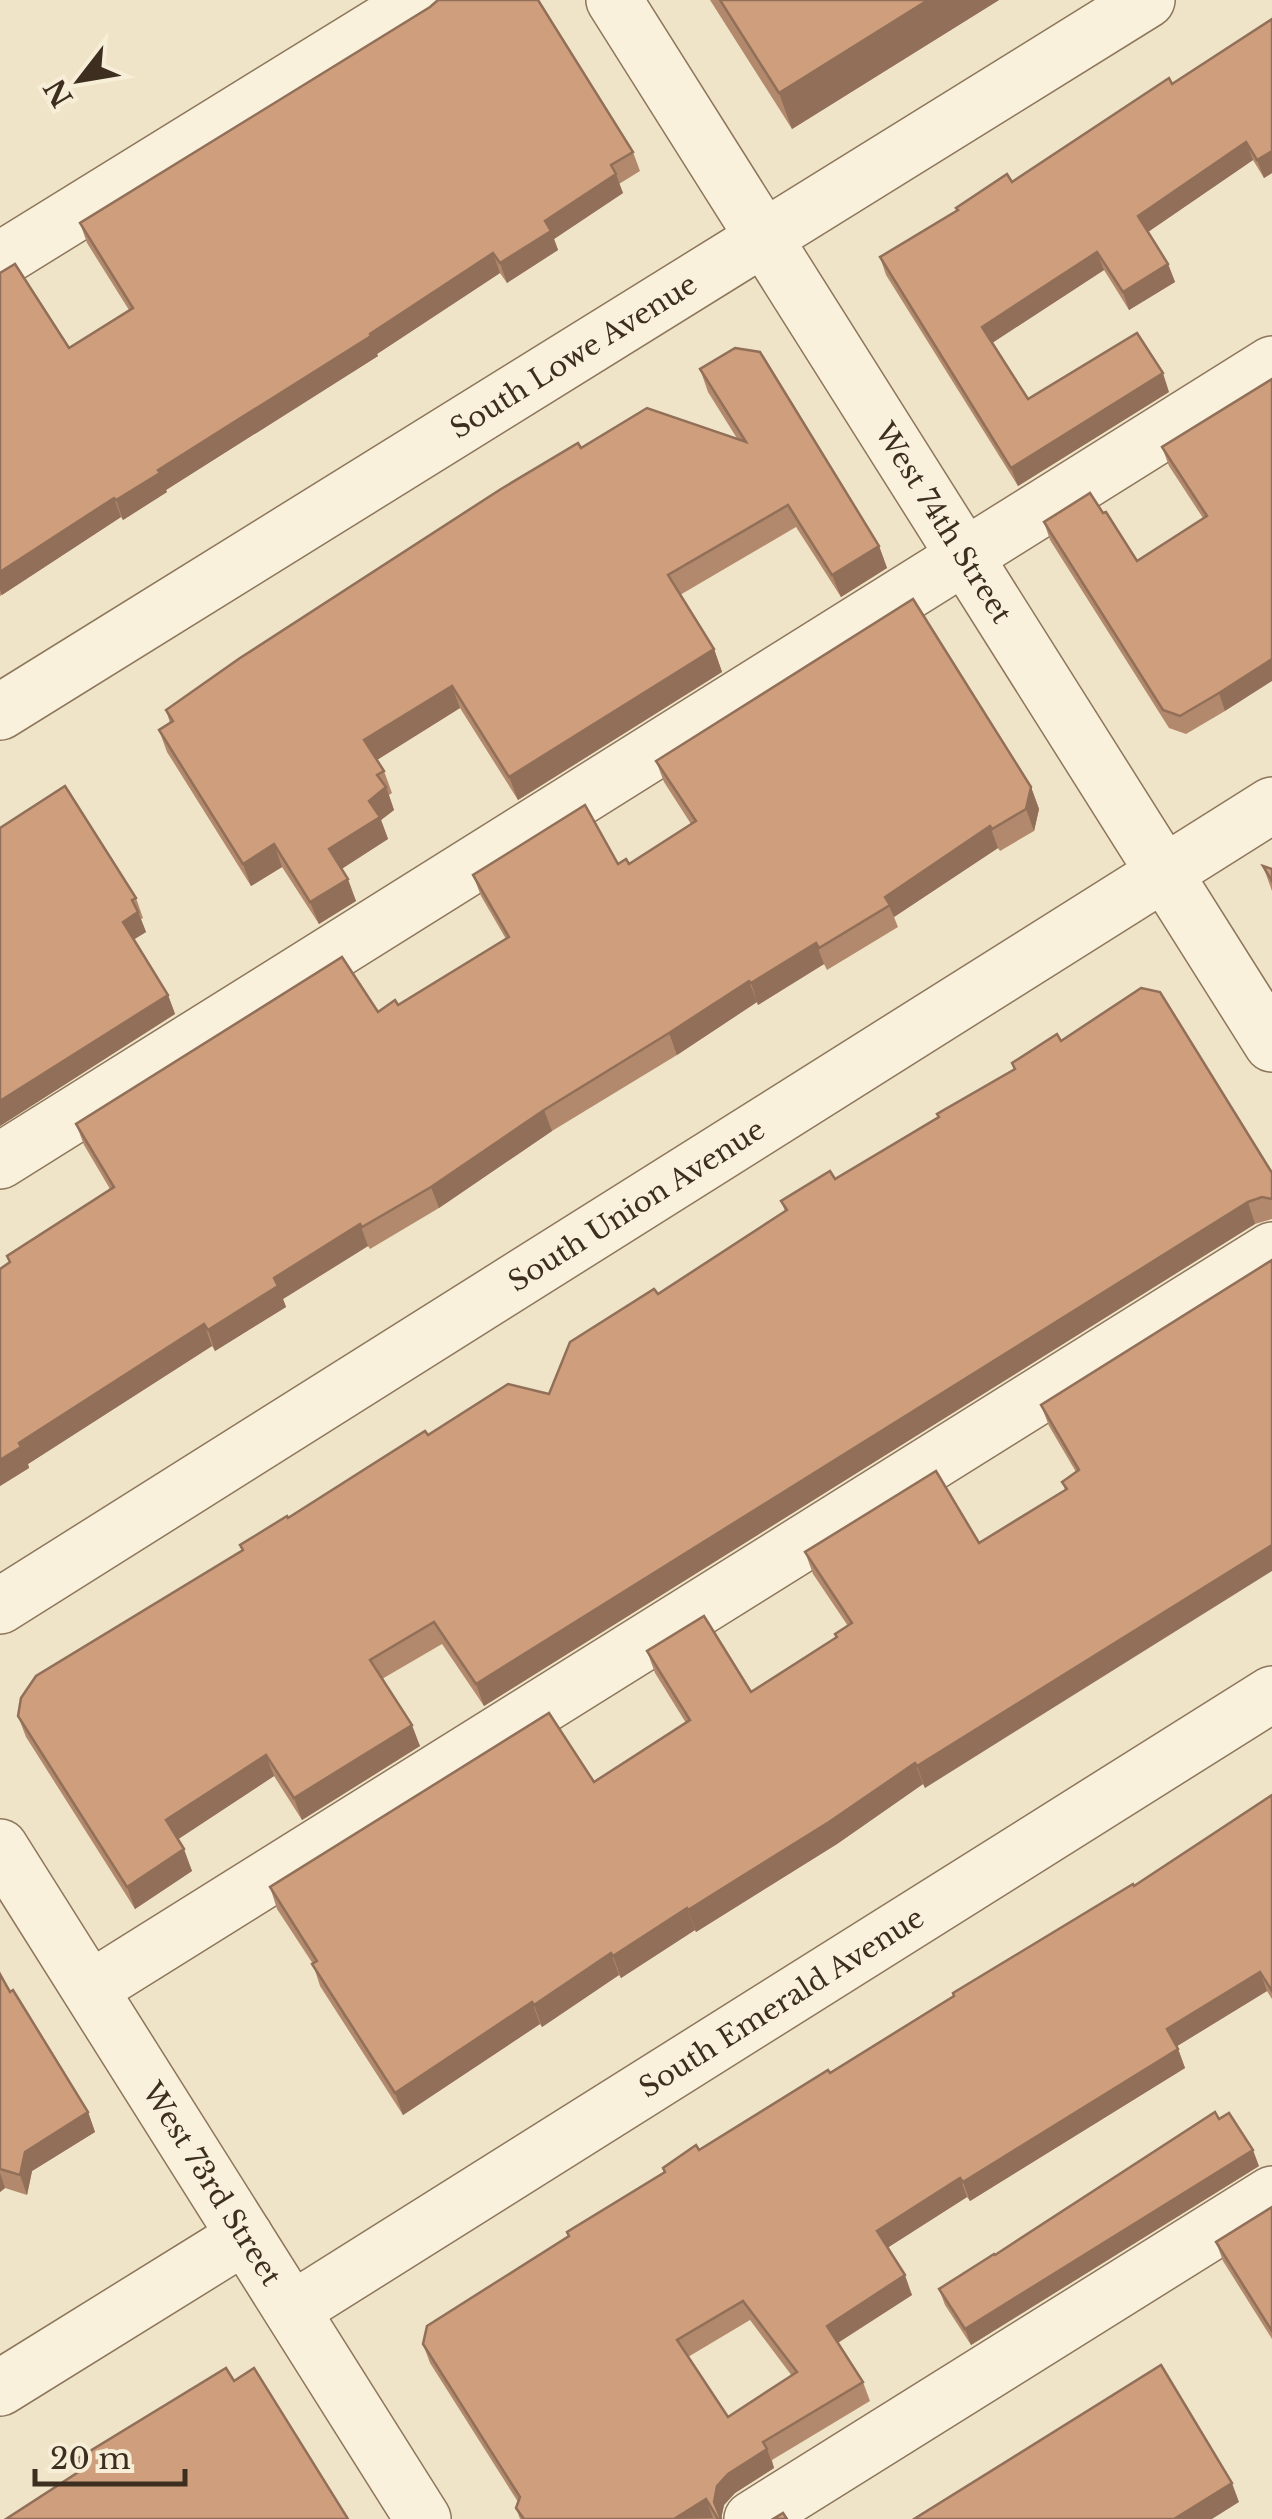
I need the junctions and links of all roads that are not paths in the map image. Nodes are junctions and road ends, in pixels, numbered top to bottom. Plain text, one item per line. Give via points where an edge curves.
1 (421, 0) edge
2 (614, 0) edge
3 (1147, 0) edge
4 (764, 238) junction
5 (0, 260) edge
6 (1272, 364) edge
7 (965, 555) junction
8 (0, 712) edge
9 (1272, 805) edge
10 (1164, 872) junction
11 (1272, 1044) edge
12 (0, 1161) edge
13 (1272, 1250) edge
14 (0, 1606) edge
15 (1272, 1694) edge
16 (0, 1846) edge
17 (90, 1988) junction
18 (1272, 2194) edge
19 (245, 2236) junction
20 (292, 2310) junction
21 (0, 2388) edge
22 (423, 2519) edge
23 (752, 2519) edge

1 - 5 street
2 - 4 street, West 74th Street
3 - 4 street, South Lowe Avenue
4 - 7 street, West 74th Street
4 - 8 street, South Lowe Avenue
6 - 7 street
7 - 10 street, West 74th Street
7 - 12 street
9 - 10 street, South Union Avenue
10 - 11 street, West 74th Street
10 - 14 street, South Union Avenue
13 - 17 street
15 - 20 street, South Emerald Avenue
16 - 17 street, West 73rd Street
17 - 19 street, West 73rd Street
18 - 23 street
19 - 20 street, West 73rd Street
19 - 21 street
20 - 22 street, West 73rd Street

